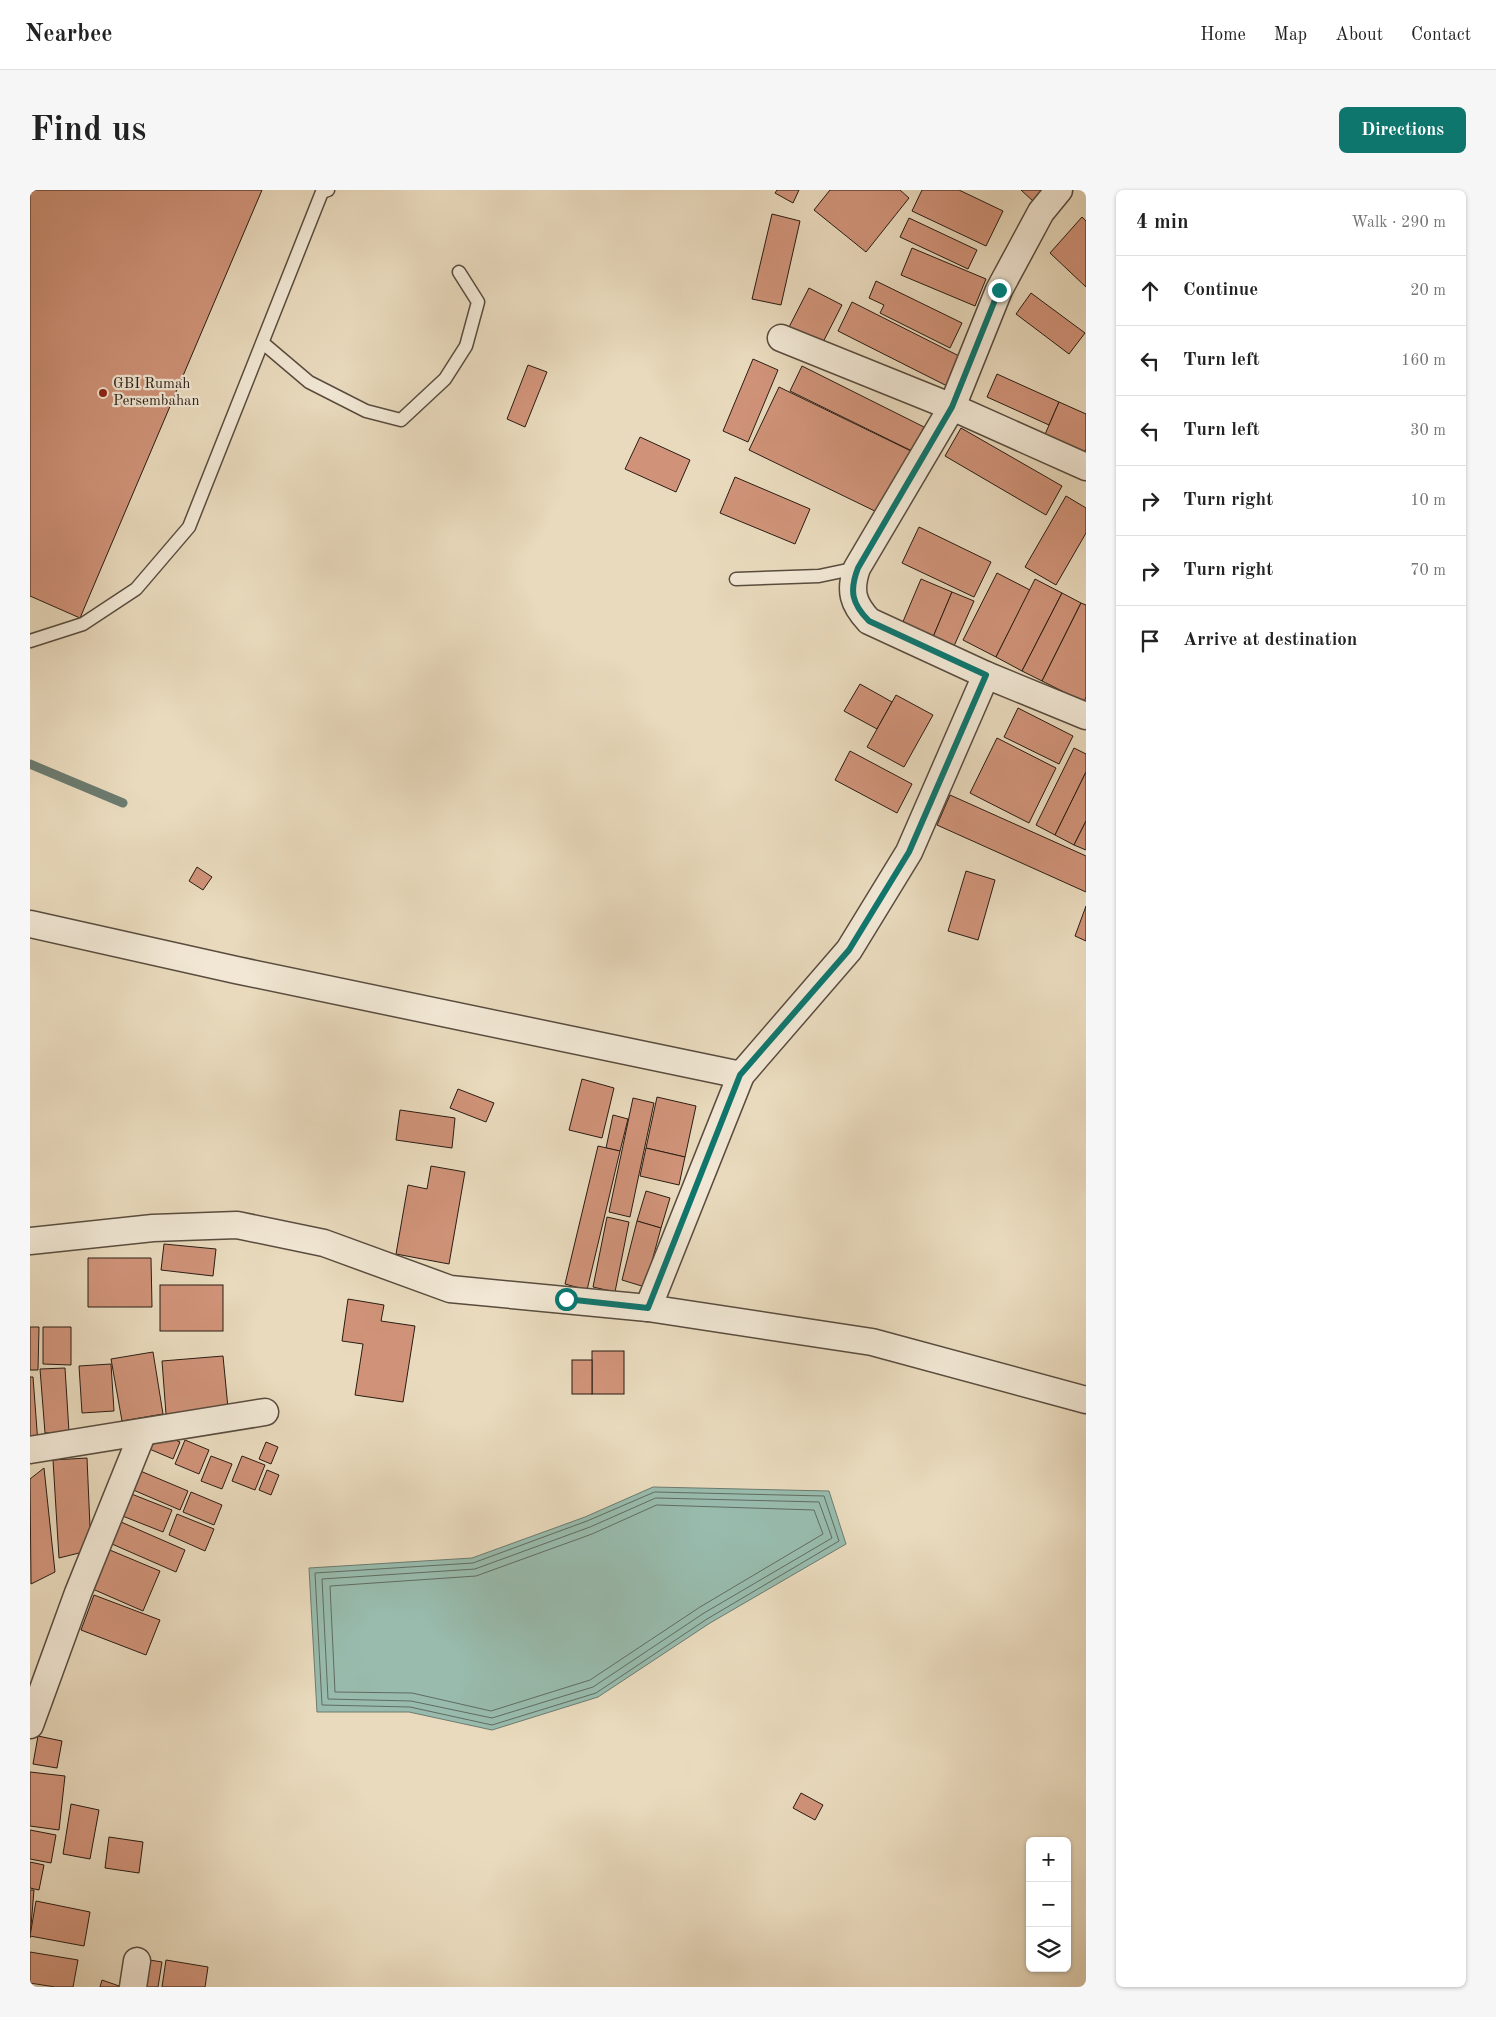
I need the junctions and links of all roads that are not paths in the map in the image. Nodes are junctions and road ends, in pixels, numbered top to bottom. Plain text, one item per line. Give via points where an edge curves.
1 (328, 190) edge
2 (1059, 190) edge
3 (459, 272) dead end
4 (781, 338) dead end
5 (263, 343) junction
6 (952, 407) junction
7 (1086, 467) edge
8 (858, 568) junction
9 (736, 579) dead end
10 (30, 641) edge
11 (986, 675) junction
12 (1086, 716) edge
13 (30, 924) edge
14 (740, 1075) junction
15 (30, 1241) edge
16 (648, 1308) junction
17 (1077, 1397) edge
18 (265, 1412) dead end
19 (143, 1432) junction
20 (30, 1450) edge
21 (30, 1725) edge
22 (137, 1960) dead end
23 (134, 1987) edge

1 - 5 lane via 322,192
2 - 6 street via 1041,212 999,290
3 - 5 lane via 478,302 466,346 445,379 401,420 366,411 309,382
4 - 6 street
5 - 10 lane via 189,527 136,589 82,624
6 - 7 street
6 - 8 street
8 - 9 lane via 819,576
8 - 11 street via 853,598 858,610 869,621
11 - 12 street
11 - 14 street via 909,852 849,950
13 - 14 street
14 - 16 street
15 - 16 street via 153,1228 237,1225 324,1243 450,1289
16 - 17 street via 872,1342
18 - 19 street
19 - 20 street
19 - 21 street via 78,1593
22 - 23 street

